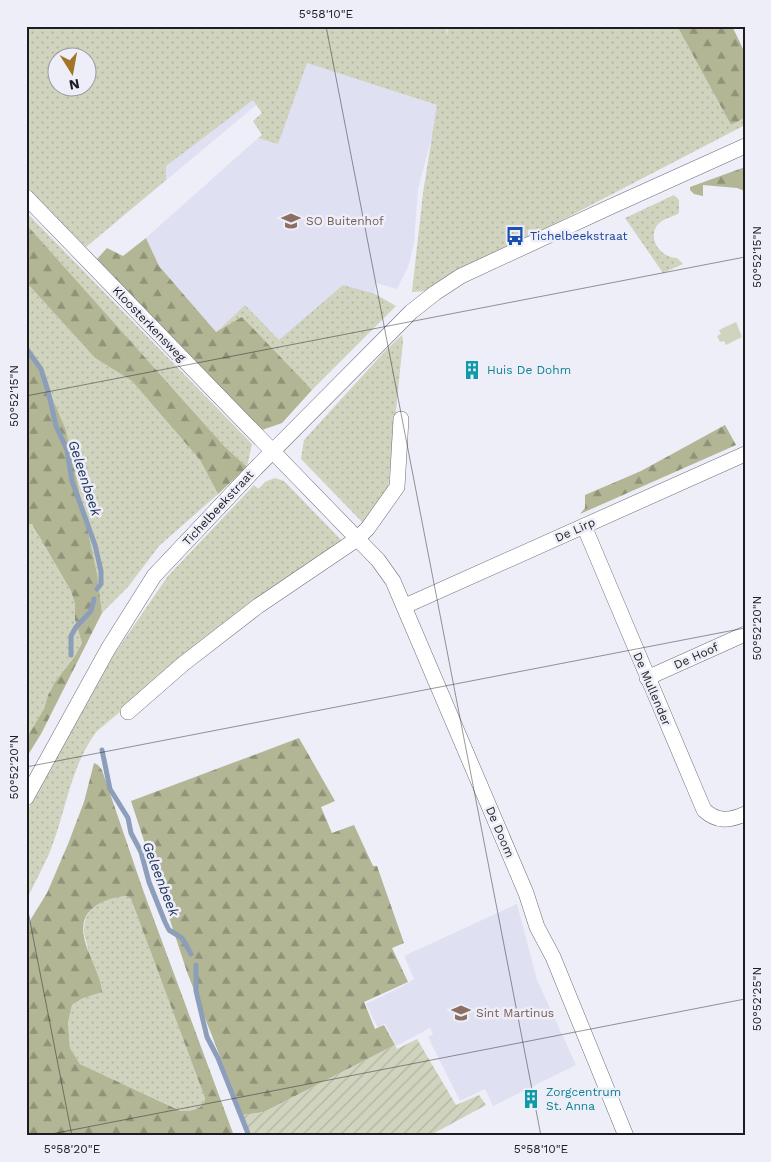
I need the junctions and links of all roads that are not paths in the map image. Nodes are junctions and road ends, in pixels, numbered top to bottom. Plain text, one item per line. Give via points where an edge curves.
1 (745, 146) edge
2 (26, 197) edge
3 (402, 419) dead end
4 (273, 450) junction
5 (745, 454) edge
6 (584, 526) junction
7 (357, 539) junction
8 (405, 606) junction
9 (745, 634) edge
10 (647, 678) junction
11 (128, 712) dead end
12 (26, 798) edge
13 (745, 814) edge
14 (626, 1136) edge

1 - 4 street, Tichelbeekstraat via 461,276 392,330
2 - 4 street, Kloosterkensweg
3 - 7 street via 397,487
4 - 7 street, De Doom
4 - 12 street, Tichelbeekstraat via 148,584 108,649
5 - 6 street, De Lirp
6 - 8 street, De Lirp
6 - 10 street, De Mullender
7 - 8 street, De Doom via 378,560
7 - 11 street via 258,606
8 - 14 street, De Doom
9 - 10 street, De Hoof
10 - 13 street, De Mullender via 704,810 717,819 725,820

